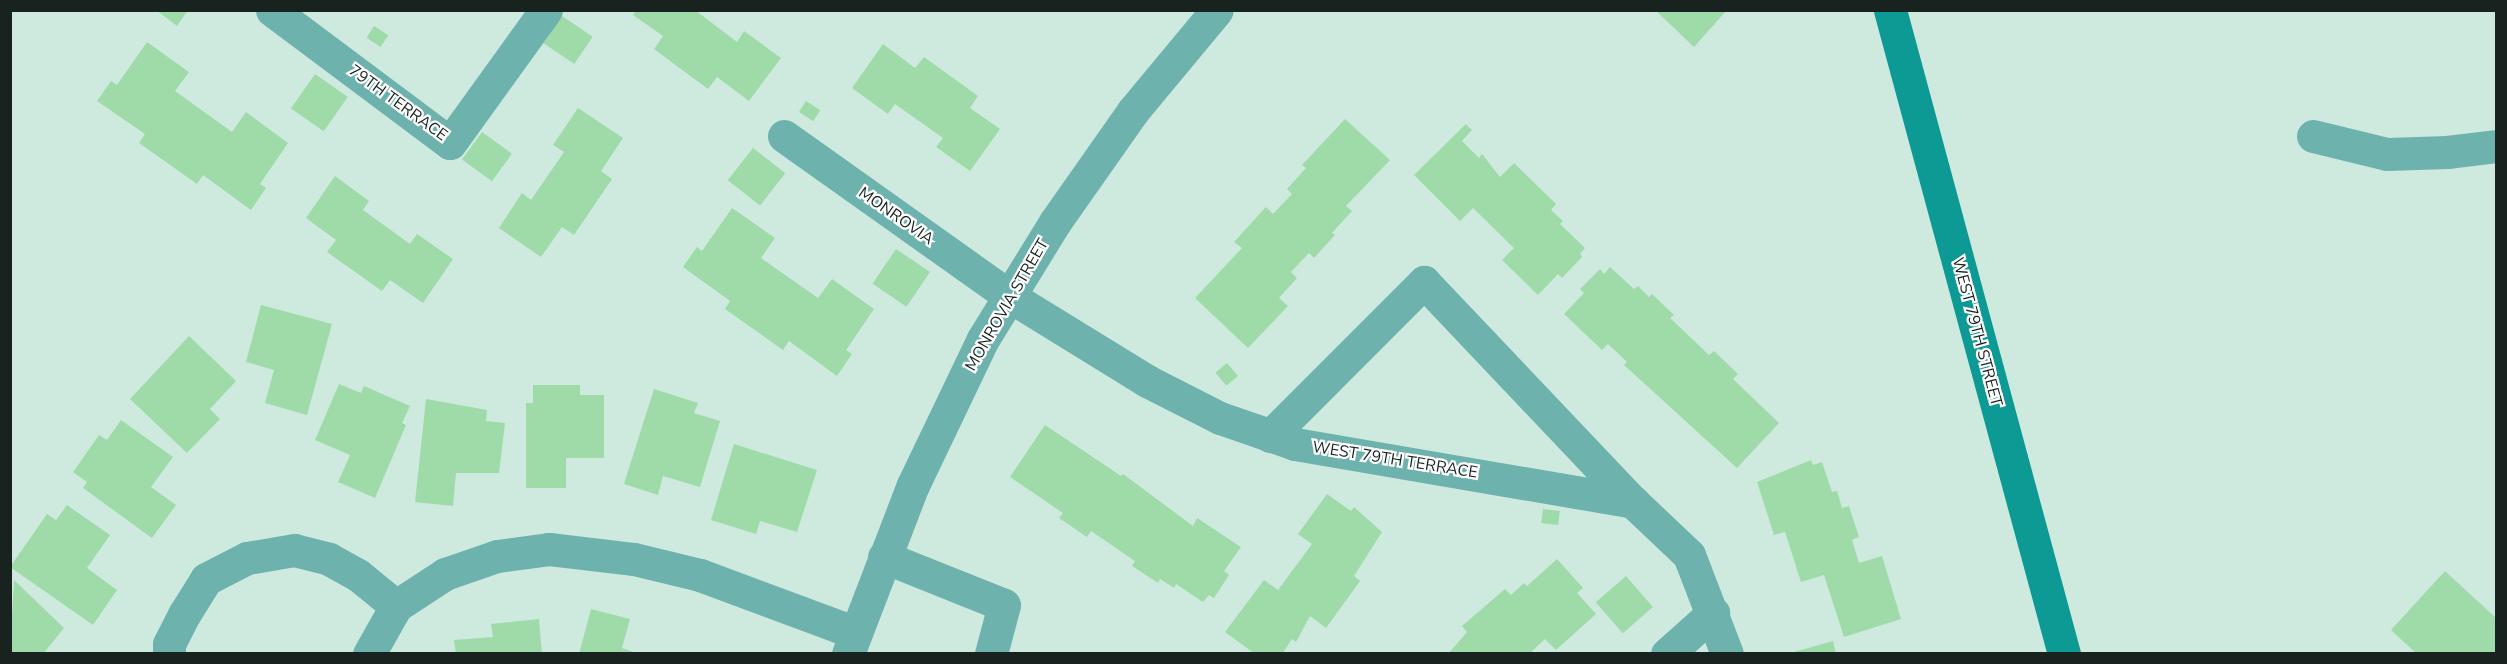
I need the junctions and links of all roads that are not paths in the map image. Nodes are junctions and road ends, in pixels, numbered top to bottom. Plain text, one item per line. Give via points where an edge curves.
1 (272, 10) edge
2 (546, 10) edge
3 (1216, 10) edge
4 (1890, 10) edge
5 (784, 136) dead end
6 (2313, 136) dead end
7 (2496, 146) edge
8 (1009, 296) junction
9 (1270, 436) junction
10 (1633, 502) junction
11 (884, 556) junction
12 (396, 606) junction
13 (1713, 613) junction
14 (851, 643) edge
15 (169, 654) edge
16 (369, 654) edge
17 (991, 654) edge
18 (1667, 654) edge
19 (1727, 654) edge
20 (2064, 654) edge

1 - 2 street, 79TH TERRACE via 450,142
3 - 8 street, MONROVIA STREET via 1133,111
4 - 20 street, WEST 79TH STREET
5 - 8 street, MONROVIA
6 - 7 street via 2387,154
8 - 9 street, WEST 79TH TERRACE via 1147,381 1220,418
8 - 11 street, MONROVIA STREET via 978,350
9 - 10 street, WEST 79TH TERRACE via 1295,444
9 - 10 street via 1424,282
10 - 13 street via 1689,555
11 - 14 street, MONROVIA STREET
11 - 17 street via 1004,605
12 - 14 street, MONROVIA STREET via 445,574 497,556 549,549 634,559 700,575
12 - 15 street via 358,574 330,559 294,550 247,558 206,579 184,613
12 - 16 street, MONROVIA STREET
13 - 18 street
13 - 19 street

